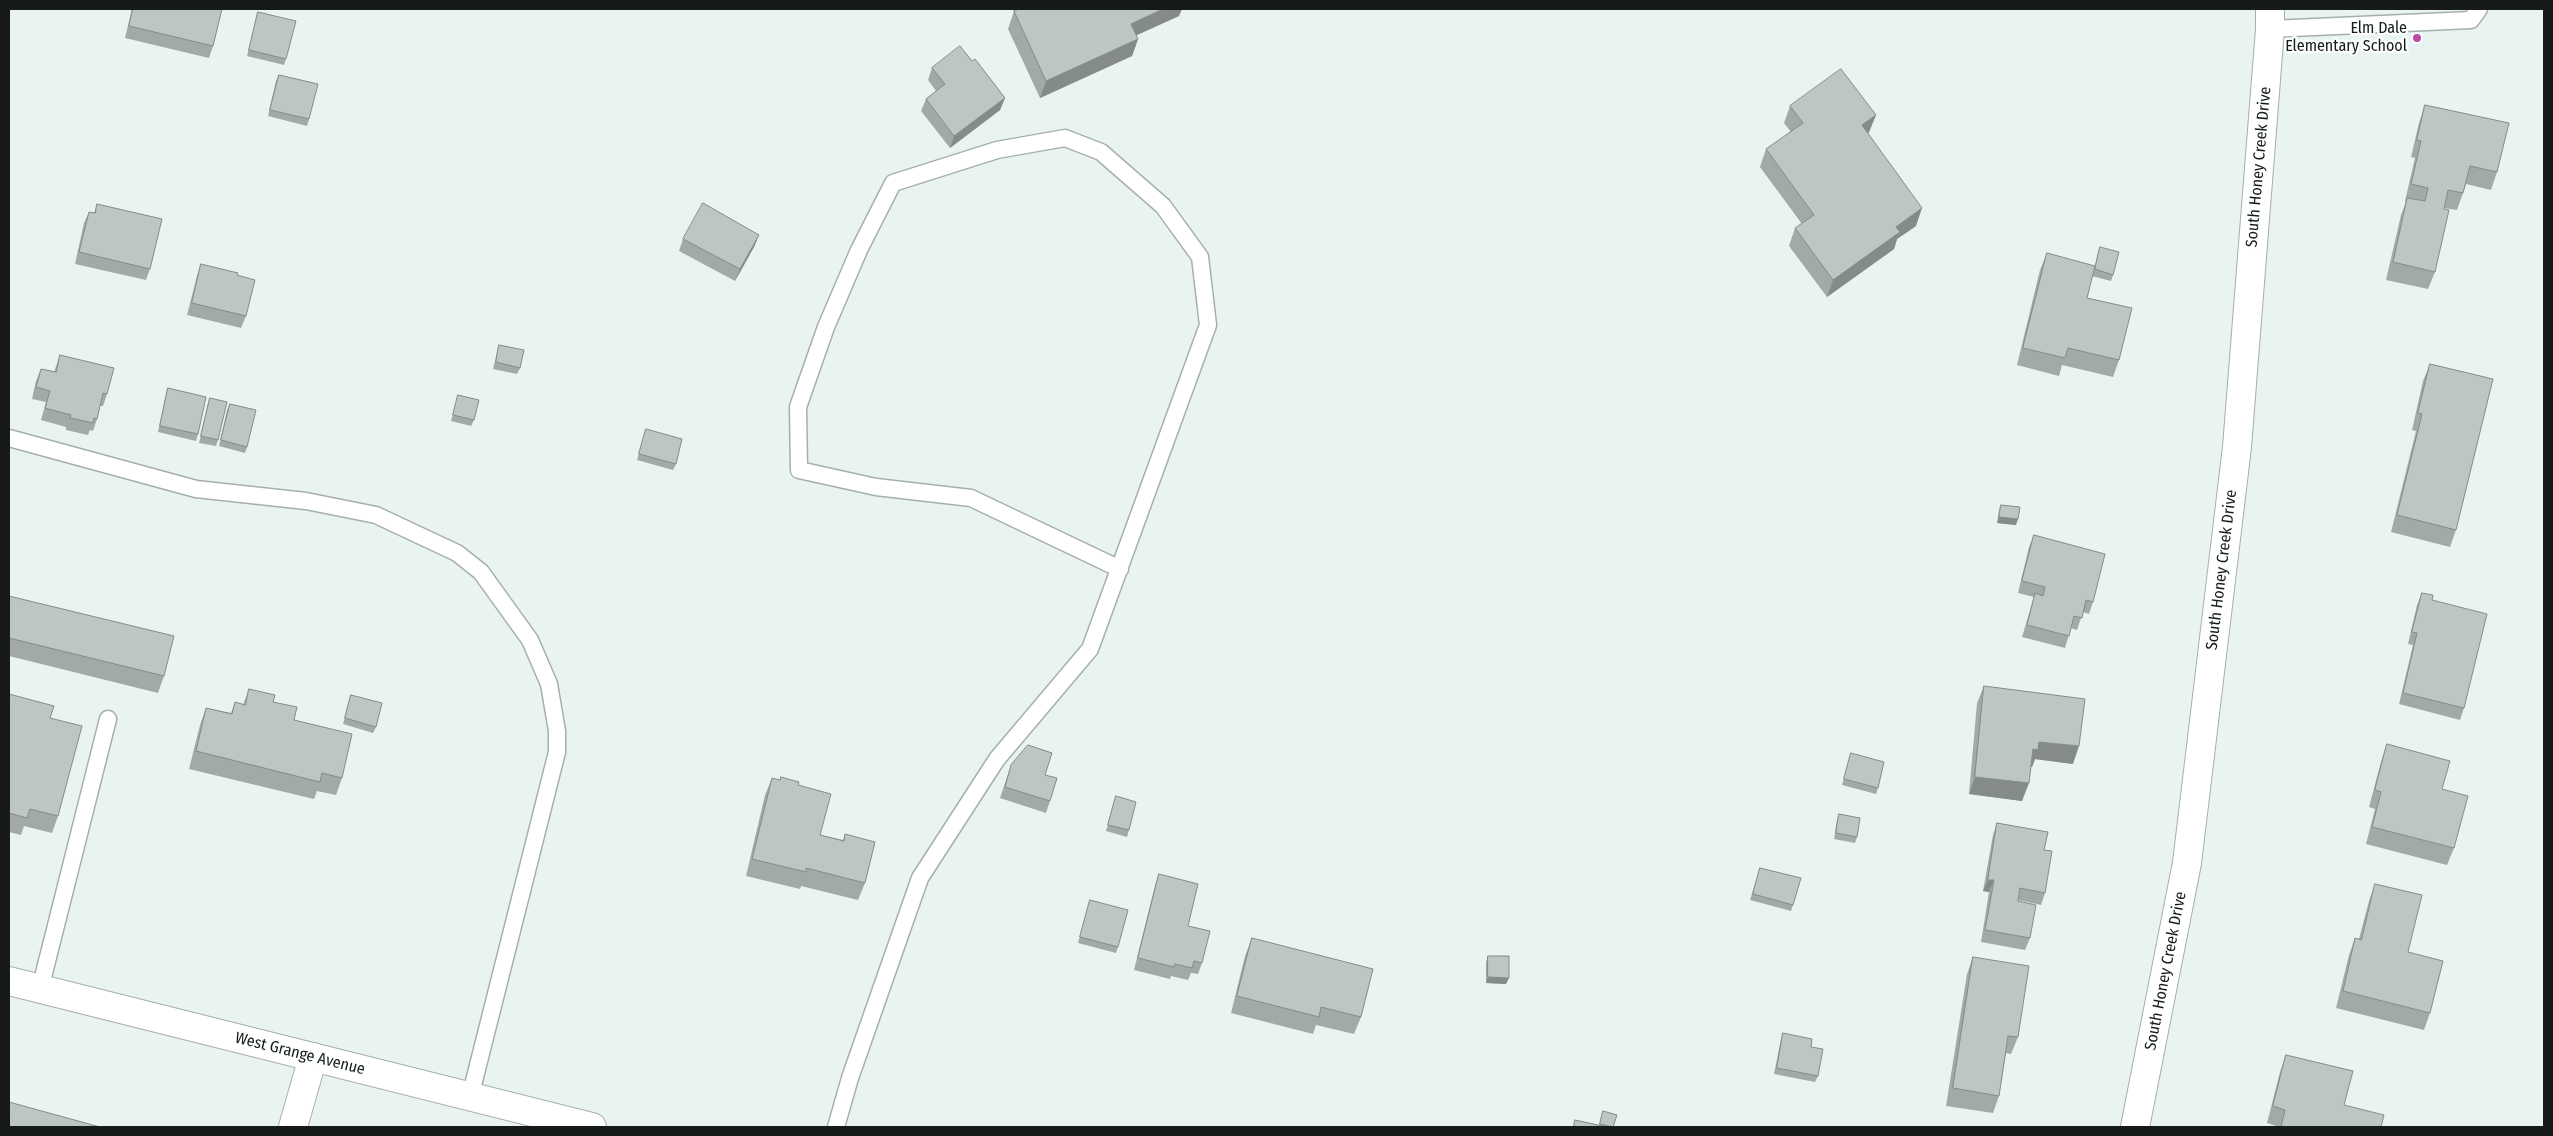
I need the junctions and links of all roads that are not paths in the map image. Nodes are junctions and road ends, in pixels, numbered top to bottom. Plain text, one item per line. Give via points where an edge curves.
1 (2479, 9) edge
2 (2406, 16) edge
3 (2270, 19) edge
4 (9, 438) edge
5 (1120, 569) junction
6 (108, 719) dead end
7 (9, 981) edge
8 (40, 989) junction
9 (313, 1057) junction
10 (470, 1097) junction
11 (293, 1127) edge
12 (592, 1127) edge
13 (836, 1127) edge
14 (2136, 1127) edge

1 - 2 lane via 2471,20
2 - 3 lane
3 - 14 street, South Honey Creek Drive via 2236,447 2187,862
4 - 10 lane via 196,489 306,501 376,515 457,553 481,572 530,640 549,684 558,731 557,752
5 - 5 lane via 1208,325 1200,257 1163,206 1101,152 1065,138 997,150 893,184 859,250 826,327 798,407 799,470 876,487 971,498
5 - 13 lane via 1090,649 997,759 920,878
6 - 8 lane
7 - 8 street, West Grange Avenue
8 - 9 street, West Grange Avenue
9 - 10 street, West Grange Avenue
9 - 11 street
10 - 12 street, West Grange Avenue

